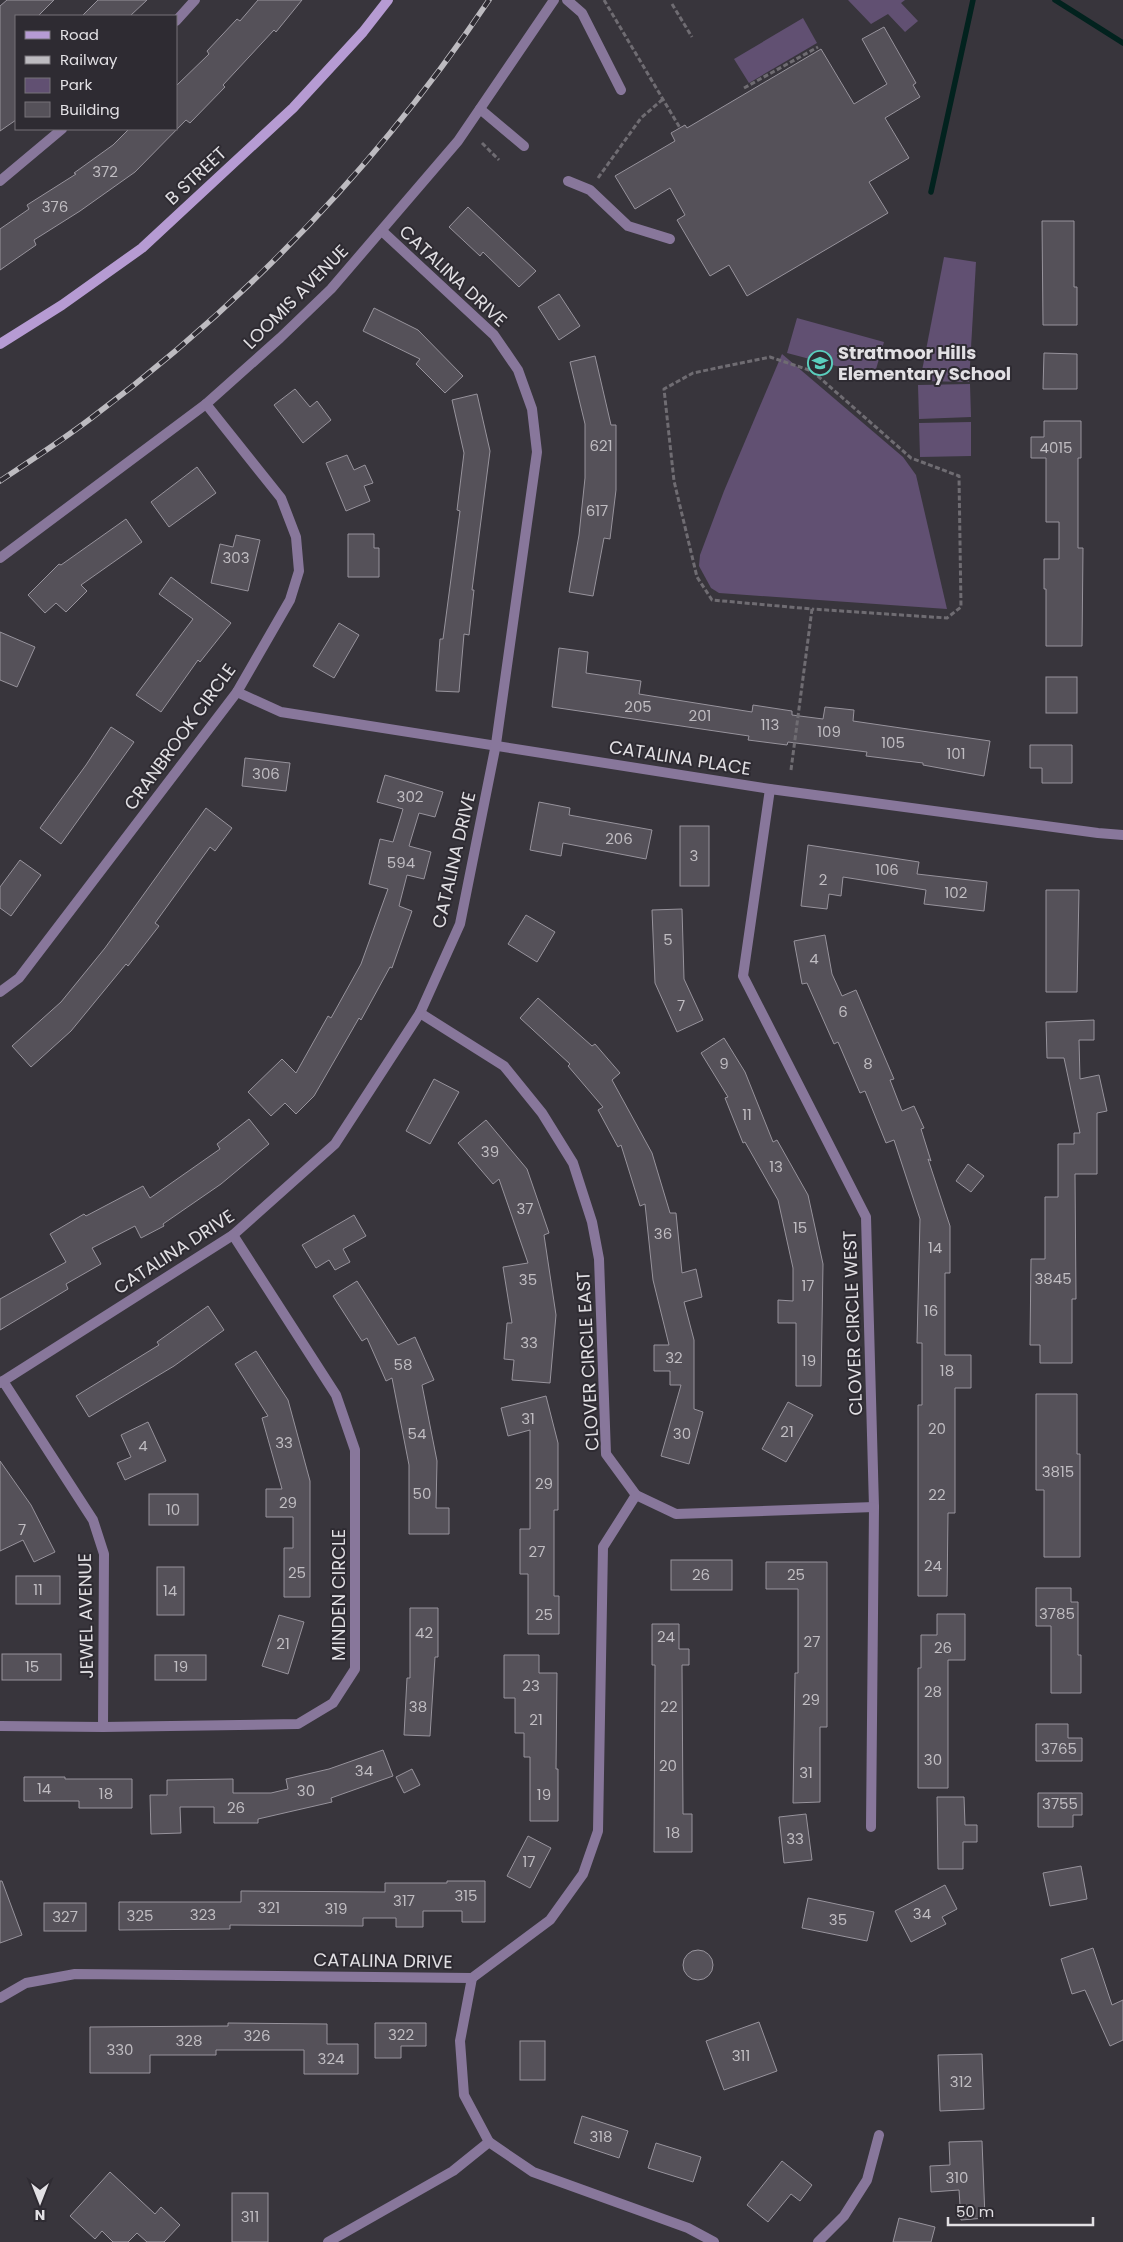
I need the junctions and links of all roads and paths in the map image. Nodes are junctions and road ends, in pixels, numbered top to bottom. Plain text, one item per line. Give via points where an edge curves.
1 (195, 0) edge
2 (388, 0) edge
3 (554, 0) edge
4 (567, 0) edge
5 (604, 0) edge
6 (672, 4) dead end
7 (178, 19) edge
8 (692, 37) dead end
9 (818, 48) dead end
10 (744, 88) dead end
11 (621, 90) dead end
12 (663, 99) junction
13 (480, 109) junction
14 (680, 128) dead end
15 (61, 130) edge
16 (482, 143) dead end
17 (524, 146) dead end
18 (499, 160) dead end
19 (0, 180) edge
20 (568, 181) dead end
21 (590, 190) junction
22 (382, 231) junction
23 (670, 239) dead end
24 (0, 344) edge
25 (206, 404) junction
26 (0, 558) edge
27 (812, 609) junction
28 (237, 692) junction
29 (496, 744) junction
30 (791, 770) dead end
31 (770, 789) junction
32 (1123, 835) edge
33 (0, 992) edge
34 (420, 1013) junction
35 (234, 1235) junction
36 (2, 1382) edge
37 (636, 1495) junction
38 (874, 1507) junction
39 (0, 1726) edge
40 (103, 1727) junction
41 (872, 1827) dead end
42 (472, 1978) junction
43 (0, 1998) edge
44 (879, 2135) dead end
45 (490, 2142) junction
46 (328, 2242) edge
47 (714, 2242) edge
48 (818, 2242) edge

1 - 7 street
2 - 24 main road, B STREET via 293,108 142,248
3 - 13 street, LOOMIS AVENUE
4 - 11 street via 582,13
5 - 12 path
6 - 8 path
9 - 10 path
12 - 14 path
12 - 21 path via 642,118
13 - 17 street
13 - 22 street, LOOMIS AVENUE via 458,141
15 - 19 street
16 - 18 path
20 - 21 street
21 - 23 street via 628,226
22 - 25 street, LOOMIS AVENUE via 325,295
22 - 29 street, CATALINA DRIVE via 494,335 518,370 532,409 538,452
25 - 26 street, LOOMIS AVENUE
25 - 28 street, CRANBROOK CIRCLE via 281,498 296,537 299,571 290,600
27 - 27 path via 712,600 696,577 674,481 664,389 693,373 770,357 812,371 911,458 959,476 961,607 947,618
27 - 30 path
28 - 29 street, CATALINA PLACE via 281,712
28 - 33 street, CRANBROOK CIRCLE via 19,978
29 - 31 street, CATALINA PLACE
29 - 34 street, CATALINA DRIVE via 460,924
31 - 32 street, CATALINA PLACE
31 - 38 street, CLOVER CIRCLE WEST via 743,976 866,1217
34 - 35 street, CATALINA DRIVE via 335,1144
34 - 37 street, CLOVER CIRCLE EAST via 504,1066 542,1113 573,1164 592,1222 598,1259 606,1454
35 - 36 street, CATALINA DRIVE
35 - 40 street, MINDEN CIRCLE via 336,1395 355,1450 355,1669 333,1703 298,1724
36 - 40 street, JEWEL AVENUE via 92,1520 104,1554
37 - 38 street via 676,1514
37 - 42 street via 603,1547 598,1831 595,1840 583,1874 550,1920
38 - 41 street, CLOVER CIRCLE WEST
39 - 40 street, MINDEN CIRCLE
42 - 43 street, CATALINA DRIVE via 75,1974 26,1983
42 - 45 street, CATALINA DRIVE via 460,2041 464,2095
44 - 48 street via 867,2180 844,2216
45 - 46 street via 453,2172
45 - 47 street, CATALINA DRIVE via 533,2172 688,2228

